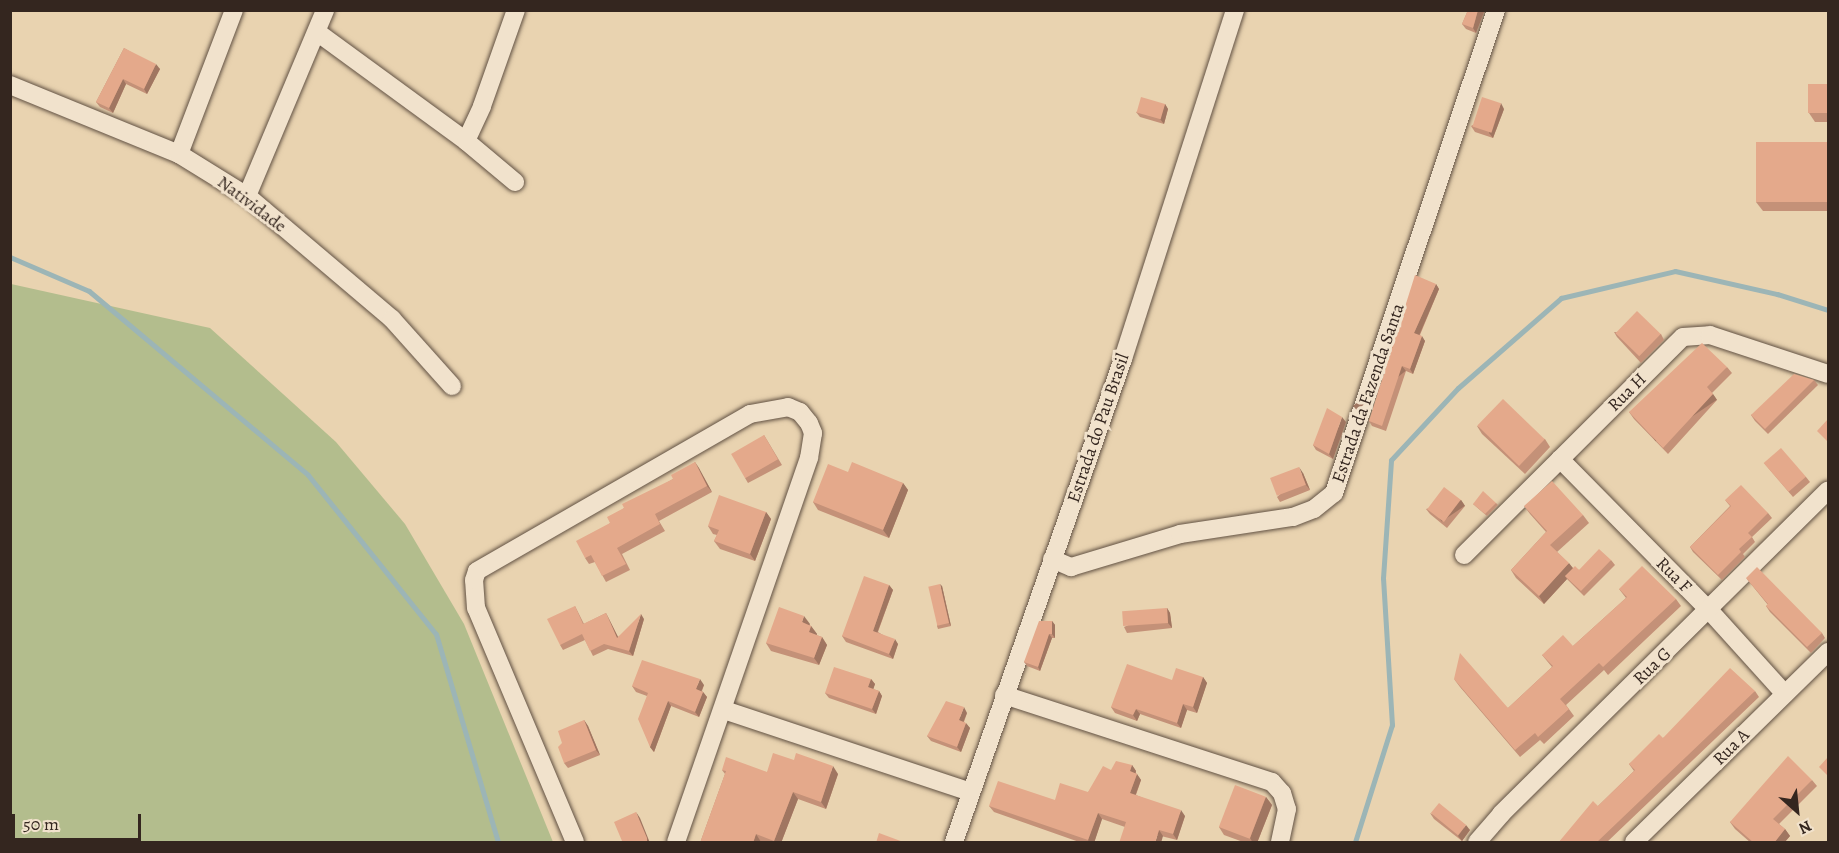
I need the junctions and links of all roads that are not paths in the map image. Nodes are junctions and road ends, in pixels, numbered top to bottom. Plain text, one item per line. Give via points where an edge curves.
1 (234, 10) edge
2 (325, 10) edge
3 (516, 10) edge
4 (1235, 10) edge
5 (1496, 10) edge
6 (317, 33) junction
7 (10, 86) edge
8 (466, 141) junction
9 (179, 154) junction
10 (515, 182) dead end
11 (247, 196) junction
12 (1828, 374) edge
13 (452, 386) dead end
14 (1560, 459) junction
15 (1828, 490) edge
16 (1464, 555) dead end
17 (1052, 559) junction
18 (1709, 610) junction
19 (1828, 652) edge
20 (1785, 694) junction
21 (1004, 695) junction
22 (724, 710) junction
23 (971, 792) junction
24 (575, 843) edge
25 (676, 843) edge
26 (954, 843) edge
27 (1281, 843) edge
28 (1477, 843) edge
29 (1634, 843) edge

1 - 9 street
2 - 6 street
3 - 8 street
4 - 17 street, Estrada do Pau Brasil via 1123,359
5 - 17 street, Estrada da Fazenda Santa via 1334,493 1314,509 1293,517 1180,534 1071,567
6 - 8 street
6 - 11 street
7 - 9 street, Natividade
8 - 10 street
9 - 11 street, Natividade
11 - 13 street, Natividade via 392,319
12 - 14 street, Rua H via 1710,334 1683,337
14 - 16 street, Rua H
14 - 18 street, Rua F
15 - 18 street, Rua G
17 - 21 street, Estrada do Pau Brasil
18 - 20 street, Rua F
18 - 28 street, Rua G via 1501,814
19 - 20 street, Rua A
20 - 29 street, Rua A
21 - 23 street, Estrada do Pau Brasil
21 - 27 street via 1272,783 1282,793 1287,809
22 - 23 street
22 - 24 street via 809,458 813,432 800,412 788,407 750,414 477,571 476,608
22 - 25 street
23 - 26 street, Estrada do Pau Brasil

